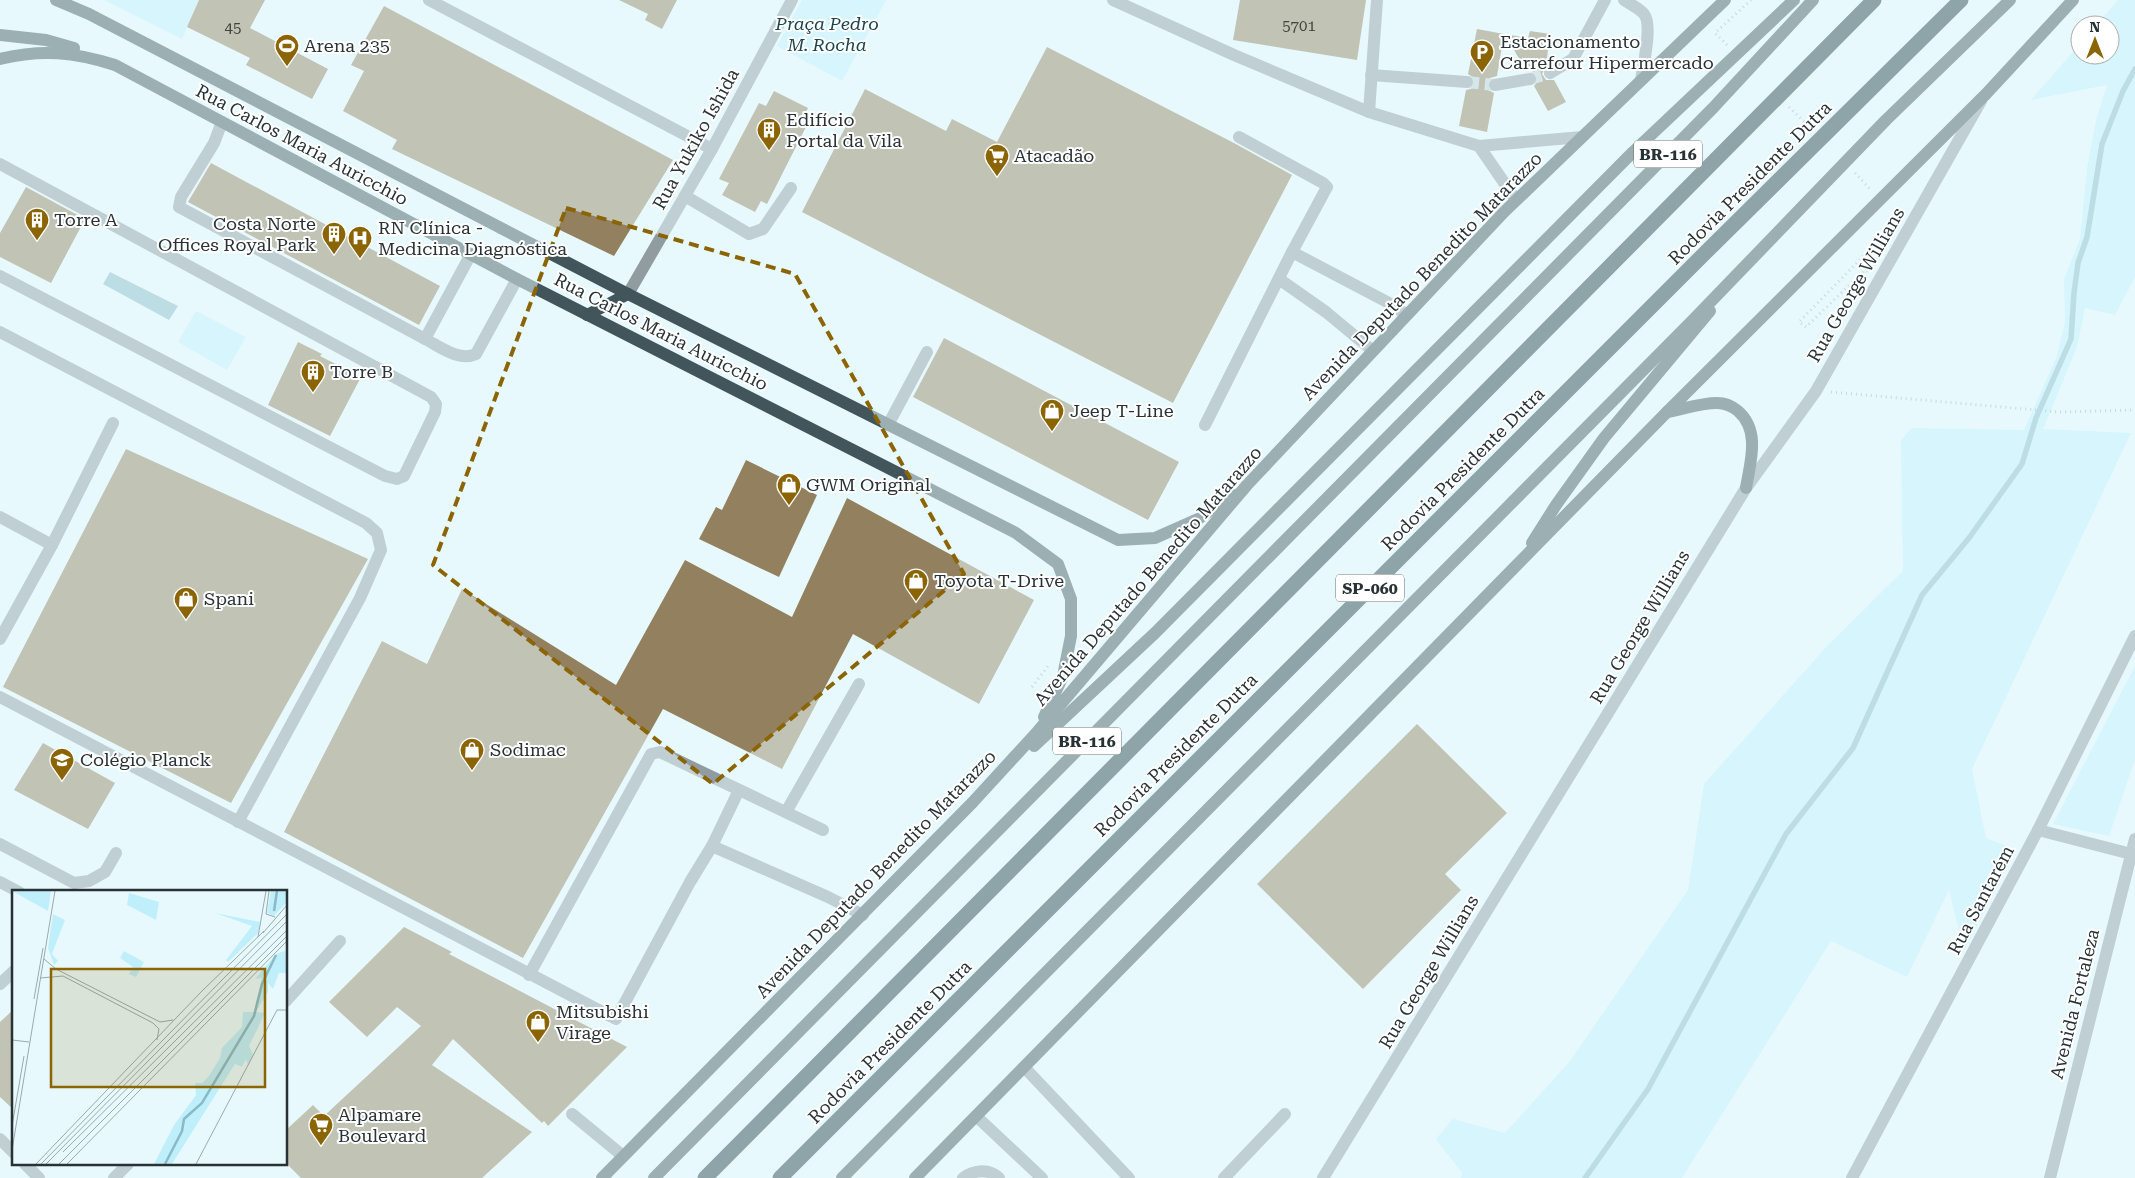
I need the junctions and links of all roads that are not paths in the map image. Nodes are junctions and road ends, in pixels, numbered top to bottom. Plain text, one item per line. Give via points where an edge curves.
1 (56, 0) edge
2 (428, 0) edge
3 (792, 0) edge
4 (1113, 0) edge
5 (1377, 0) edge
6 (1605, 0) edge
7 (1624, 0) edge
8 (1725, 0) edge
9 (1794, 0) edge
10 (1813, 0) edge
11 (1874, 0) edge
12 (1961, 0) edge
13 (2010, 0) edge
14 (2073, 0) edge
15 (0, 35) edge
16 (0, 59) edge
17 (115, 65) junction
18 (1550, 73) tunnel mouth
19 (1371, 75) junction
20 (1530, 79) tunnel mouth
21 (1641, 80) junction
22 (1467, 82) tunnel mouth
23 (1495, 85) tunnel mouth
24 (1986, 94) junction
25 (1369, 112) junction
26 (222, 122) junction
27 (1239, 137) dead end
28 (1582, 137) junction
29 (1478, 146) junction
30 (712, 149) junction
31 (0, 164) edge
32 (791, 188) dead end
33 (685, 196) junction
34 (1516, 200) junction
35 (1292, 252) junction
36 (471, 254) junction
37 (1743, 268) junction
38 (0, 276) edge
39 (518, 279) junction
40 (1279, 279) junction
41 (628, 294) junction
42 (587, 315) junction
43 (1407, 315) junction
44 (0, 332) edge
45 (425, 338) junction
46 (1373, 351) junction
47 (927, 352) dead end
48 (1667, 412) junction
49 (113, 423) dead end
50 (888, 425) junction
51 (1205, 425) dead end
52 (1247, 485) junction
53 (1746, 488) junction
54 (0, 517) edge
55 (52, 545) junction
56 (1520, 562) junction
57 (2135, 636) edge
58 (0, 639) edge
59 (859, 684) dead end
60 (0, 697) edge
61 (1038, 731) junction
62 (739, 790) junction
63 (973, 802) junction
64 (786, 812) junction
65 (238, 822) junction
66 (823, 830) dead end
67 (2038, 830) junction
68 (2135, 839) edge
69 (0, 844) edge
70 (712, 846) junction
71 (116, 853) dead end
72 (2133, 854) edge
73 (0, 882) edge
74 (14, 890) edge
75 (863, 915) junction
76 (340, 941) dead end
77 (12, 973) edge
78 (529, 975) junction
79 (0, 984) edge
80 (288, 999) edge
81 (1024, 1067) junction
82 (572, 1114) dead end
83 (1285, 1114) dead end
84 (976, 1116) junction
85 (0, 1139) edge
86 (12, 1151) edge
87 (623, 1156) junction
88 (27, 1166) edge
89 (126, 1166) edge
90 (39, 1178) edge
91 (114, 1178) edge
92 (602, 1178) edge
93 (654, 1178) edge
94 (706, 1178) edge
95 (780, 1178) edge
96 (842, 1178) edge
97 (915, 1178) edge
98 (963, 1178) edge
99 (999, 1178) edge
100 (1042, 1178) edge
101 (1129, 1178) edge
102 (1224, 1178) edge
103 (1323, 1178) edge
104 (1852, 1178) edge
105 (2050, 1178) edge

1 - 41 main road, Rua Carlos Maria Auricchio via 89,14
2 - 30 street
3 - 30 street, Rua Yukiko Ishida
4 - 25 street
5 - 19 street
6 - 18 street via 1573,59
7 - 21 street via 1641,11 1646,19 1647,43
8 - 21 main road, Avenida Deputado Benedito Matarazzo
9 - 63 main road via 1633,152 1155,633
10 - 93 main road, BR-116 via 1714,108
11 - 94 highway, Rodovia Presidente Dutra / SP-060
12 - 95 highway, Rodovia Presidente Dutra / SP-060
13 - 37 main road via 1886,120
14 - 24 main road
15 - 17 main road via 82,50
16 - 17 main road, Rua Carlos Maria Auricchio via 23,53 54,52 85,56
17 - 26 main road, Rua Carlos Maria Auricchio
19 - 22 street
19 - 25 street
20 - 23 street
21 - 28 main road, Avenida Deputado Benedito Matarazzo
24 - 48 main road
24 - 53 street, Rua George Willians via 1816,391
25 - 29 street
26 - 36 main road, Rua Carlos Maria Auricchio
26 - 45 street via 214,143 181,197 179,207
27 - 35 street via 1327,187
28 - 29 street
28 - 34 main road, Avenida Deputado Benedito Matarazzo
29 - 34 street
30 - 33 street, Rua Yukiko Ishida
31 - 38 street via 431,397 436,404 435,412 404,476 397,479 384,476
32 - 33 street via 763,229 749,234
33 - 41 street, Rua Yukiko Ishida
34 - 43 main road, Avenida Deputado Benedito Matarazzo
35 - 40 street
35 - 43 street
36 - 39 main road, Rua Carlos Maria Auricchio
36 - 45 street
37 - 56 main road via 1604,438
37 - 96 main road
39 - 42 main road, Rua Carlos Maria Auricchio
39 - 45 street via 476,354 462,357
40 - 46 street
40 - 51 street
41 - 42 main road
41 - 50 main road, Rua Carlos Maria Auricchio
42 - 61 main road, Rua Carlos Maria Auricchio via 1016,533 1058,564 1071,599 1071,636 1063,676
43 - 46 main road, Avenida Deputado Benedito Matarazzo
44 - 65 street via 357,519 377,533 381,550 360,598
46 - 52 main road, Avenida Deputado Benedito Matarazzo
47 - 50 street
48 - 53 main road via 1718,403 1734,408 1744,416 1753,448
48 - 56 main road
49 - 55 street
50 - 52 main road, Rua Carlos Maria Auricchio via 1118,540 1155,538 1198,519
52 - 61 main road, Avenida Deputado Benedito Matarazzo
53 - 103 street, Rua George Willians
54 - 55 street
55 - 58 street
56 - 81 main road
57 - 67 street, Rua Santarém
59 - 64 street
60 - 65 street
61 - 63 main road, Avenida Deputado Benedito Matarazzo
62 - 64 street
62 - 70 street
62 - 78 street via 660,752 651,754
63 - 75 main road, Avenida Deputado Benedito Matarazzo
64 - 66 street
65 - 78 street
67 - 72 street
67 - 104 street, Rua Santarém
68 - 72 street, Avenida Fortaleza
69 - 71 street via 74,883 104,872
70 - 75 street
70 - 78 street via 616,1019
72 - 105 street, Avenida Fortaleza
73 - 74 street
75 - 87 main road, Avenida Deputado Benedito Matarazzo
76 - 80 street
77 - 79 street
81 - 84 main road
81 - 101 street
82 - 87 street
83 - 102 street
84 - 97 main road
84 - 100 street
85 - 86 street
87 - 92 main road, Avenida Deputado Benedito Matarazzo
88 - 90 street
89 - 91 street
98 - 99 street via 979,1171 994,1173

